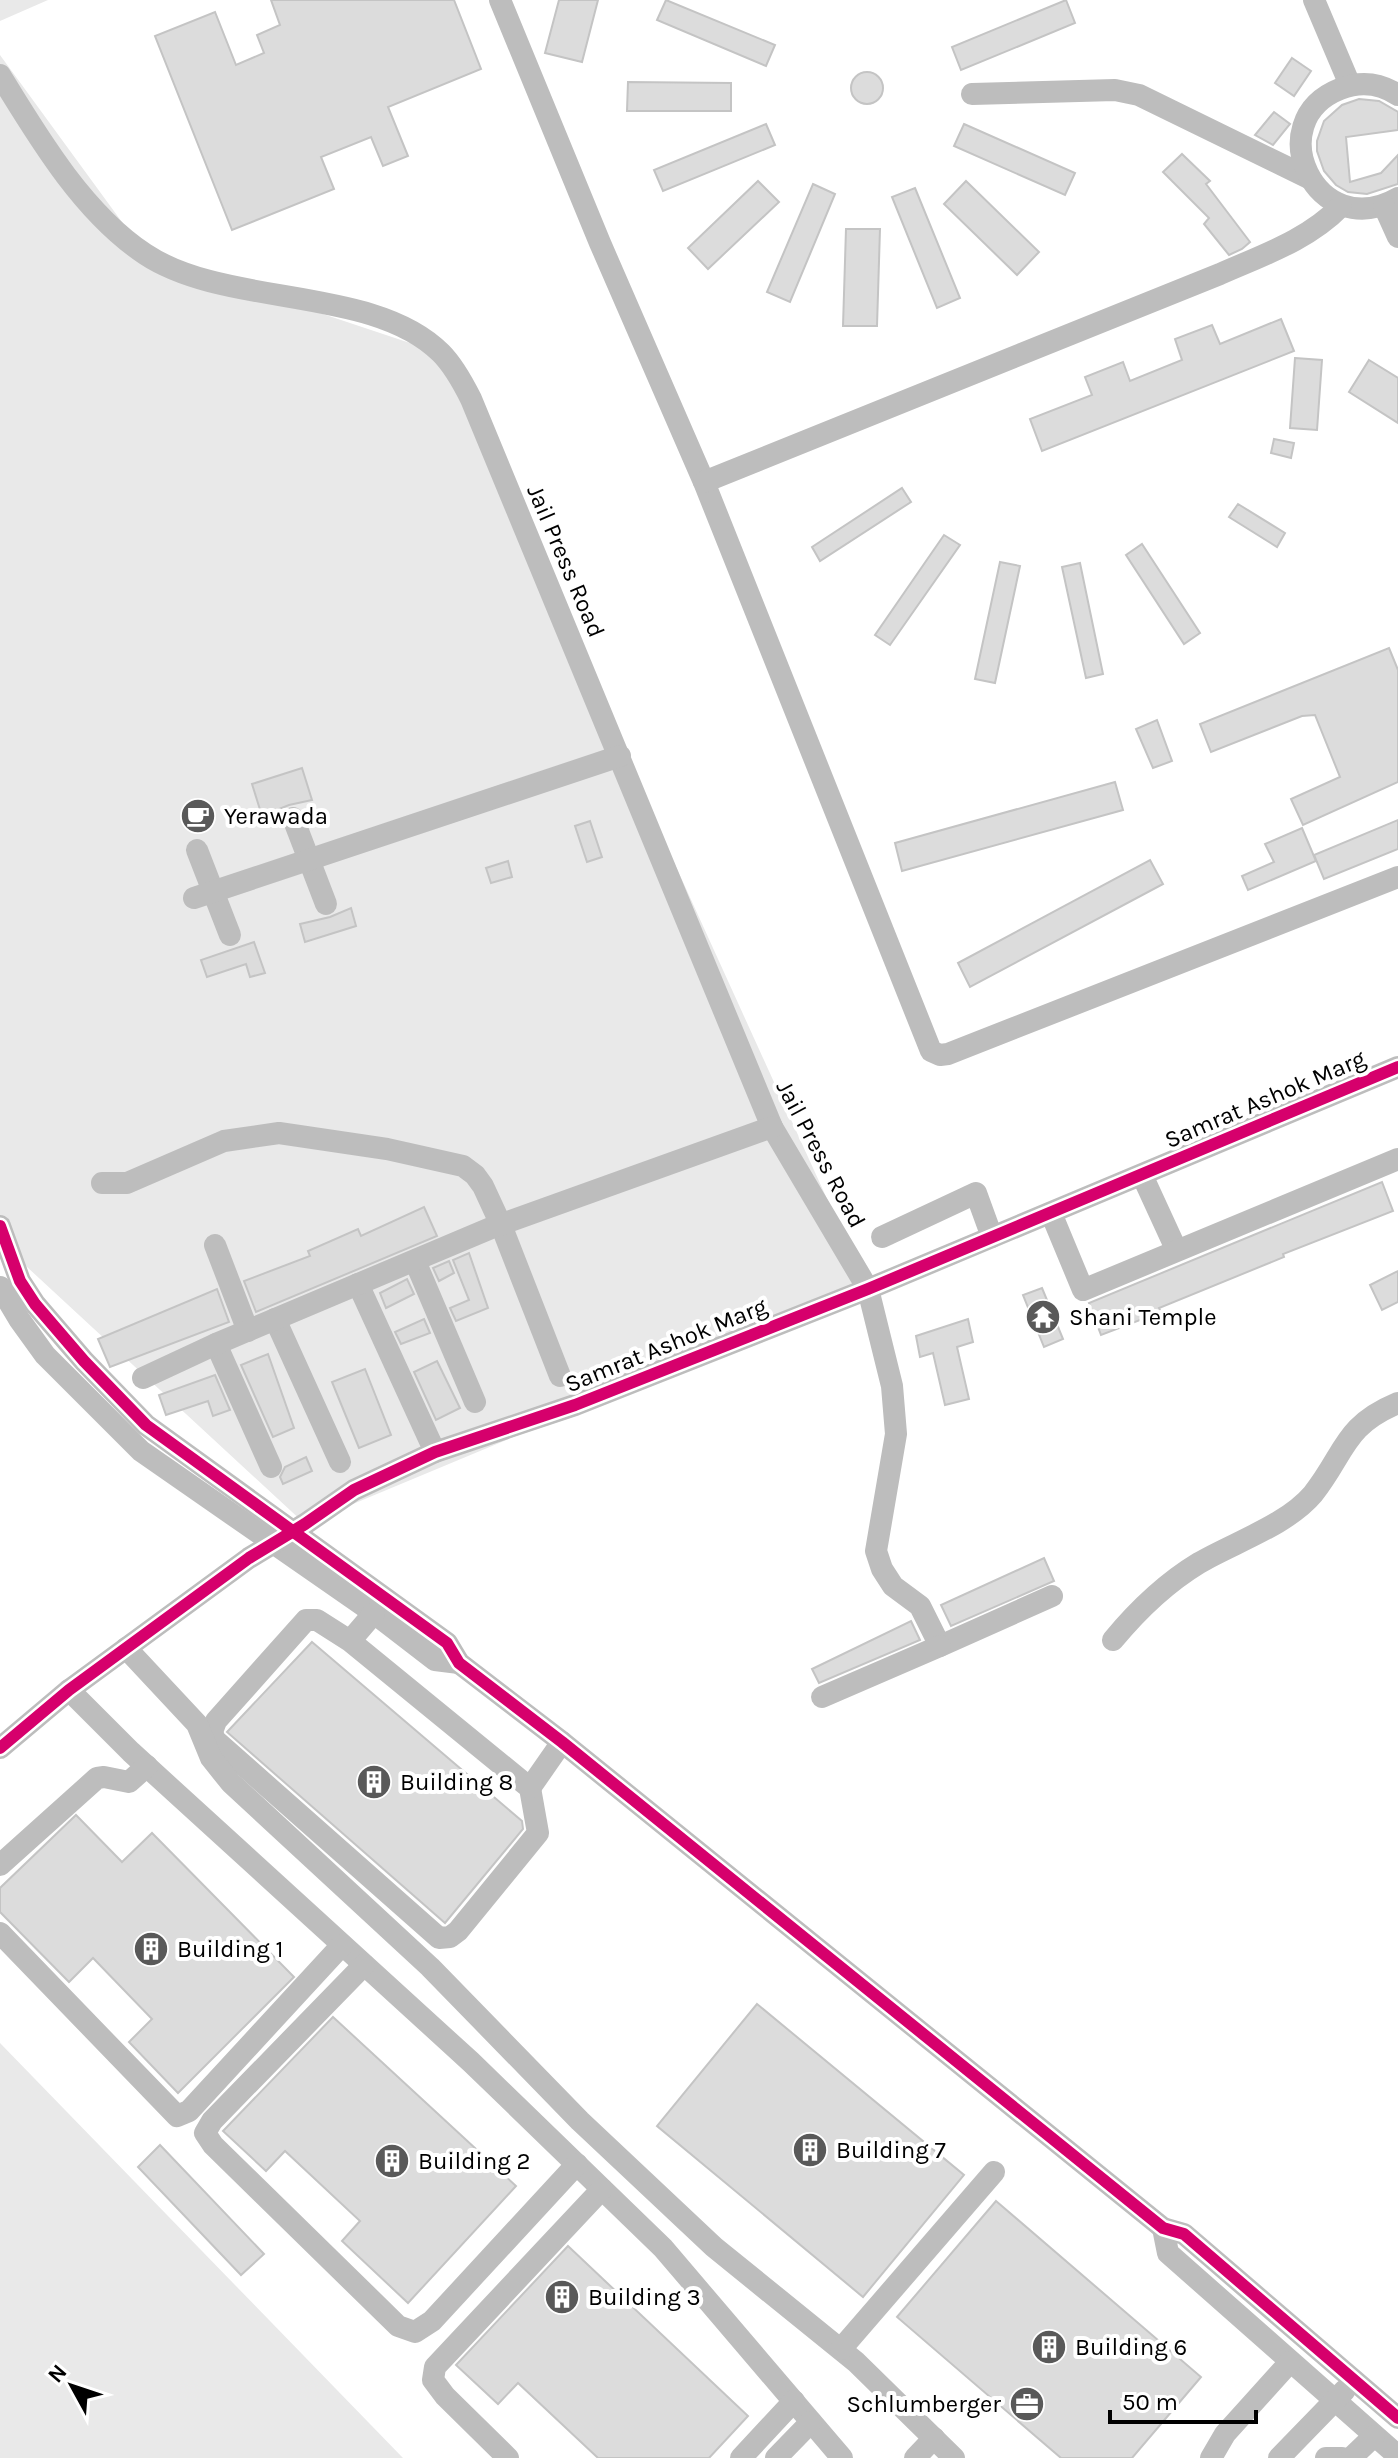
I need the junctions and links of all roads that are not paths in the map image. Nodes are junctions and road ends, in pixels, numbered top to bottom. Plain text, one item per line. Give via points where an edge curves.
1 (500, 0) edge
2 (1314, 0) edge
3 (0, 75) edge
4 (1350, 85) junction
5 (972, 94) dead end
6 (1398, 95) edge
7 (1309, 178) junction
8 (1391, 202) edge
9 (1341, 206) junction
10 (1398, 237) edge
11 (704, 482) junction
12 (620, 756) junction
13 (293, 818) dead end
14 (197, 850) dead end
15 (309, 859) junction
16 (1398, 877) edge
17 (203, 895) junction
18 (326, 904) dead end
19 (230, 935) dead end
20 (1398, 1067) edge
21 (772, 1127) junction
22 (1398, 1159) edge
23 (1142, 1175) junction
24 (102, 1183) dead end
25 (1051, 1213) junction
26 (501, 1225) junction
27 (0, 1226) edge
28 (882, 1237) dead end
29 (992, 1237) junction
30 (215, 1245) dead end
31 (1176, 1249) junction
32 (415, 1261) junction
33 (358, 1284) junction
34 (0, 1287) edge
35 (868, 1289) junction
36 (275, 1319) junction
37 (248, 1331) junction
38 (216, 1344) junction
39 (560, 1376) dead end
40 (143, 1378) dead end
41 (475, 1402) dead end
42 (1398, 1403) edge
43 (435, 1452) junction
44 (340, 1462) dead end
45 (271, 1467) dead end
46 (284, 1536) junction
47 (1052, 1596) dead end
48 (374, 1613) junction
49 (1113, 1640) dead end
50 (350, 1641) junction
51 (940, 1646) junction
52 (126, 1648) junction
53 (459, 1663) junction
54 (69, 1690) junction
55 (822, 1697) dead end
56 (562, 1742) junction
57 (0, 1748) edge
58 (147, 1766) junction
59 (530, 1788) junction
60 (0, 1865) edge
61 (0, 1933) edge
62 (342, 1945) junction
63 (364, 1965) junction
64 (577, 2164) junction
65 (994, 2172) dead end
66 (602, 2189) junction
67 (1163, 2228) junction
68 (1276, 2313) junction
69 (1256, 2332) junction
70 (841, 2349) junction
71 (1290, 2362) junction
72 (1354, 2381) junction
73 (794, 2401) junction
74 (1335, 2401) junction
75 (1398, 2418) edge
76 (811, 2422) junction
77 (1374, 2436) junction
78 (934, 2438) junction
79 (1398, 2456) edge
80 (508, 2458) edge
81 (741, 2458) edge
82 (776, 2458) edge
83 (842, 2458) edge
84 (915, 2458) edge
85 (954, 2458) edge
86 (1211, 2458) edge
87 (1279, 2458) edge
88 (1326, 2458) edge
89 (1342, 2458) edge
90 (1351, 2458) edge

1 - 11 street
2 - 4 street
3 - 12 street, Jail Press Road via 84,196 107,224 146,255 184,274 369,314 443,354 471,399
4 - 6 street via 1369,84
4 - 7 street via 1316,105 1306,121 1301,150
5 - 7 street via 1115,90 1139,95
7 - 9 street
8 - 9 street via 1363,209
8 - 10 street
9 - 11 street via 1289,244 1220,274
11 - 16 street via 931,1051 948,1054
12 - 15 street
12 - 21 street, Jail Press Road
13 - 15 street
14 - 17 street
15 - 17 street
15 - 18 street
17 - 19 street
20 - 23 street, Samrat Ashok Marg
21 - 26 street
21 - 35 street, Jail Press Road
22 - 31 street
23 - 25 street, Samrat Ashok Marg
23 - 31 street
24 - 26 street via 127,1183 224,1141 279,1133 463,1166 483,1186
25 - 29 street, Samrat Ashok Marg
25 - 31 street via 1083,1290
26 - 32 street
26 - 39 street
27 - 46 street via 20,1281 84,1361 146,1425
28 - 29 street via 976,1193
29 - 35 street, Samrat Ashok Marg
30 - 37 street
32 - 33 street
32 - 41 street
33 - 36 street
33 - 43 street
34 - 46 street via 45,1355 141,1451
35 - 43 street, Samrat Ashok Marg via 575,1405
35 - 51 street, Jail Press Road via 892,1386 896,1434 876,1551 893,1586 920,1606
36 - 37 street
36 - 44 street
37 - 38 street
38 - 40 street
38 - 45 street
42 - 49 street via 1373,1413 1353,1432 1312,1495 1287,1516 1196,1565 1140,1609
43 - 46 street, Samrat Ashok Marg via 354,1490
46 - 48 street
46 - 52 street, Samrat Ashok Marg
46 - 53 street via 447,1643
47 - 51 street
48 - 50 street
48 - 53 street via 435,1660
50 - 59 street
50 - 59 street via 317,1620 306,1620 216,1721 212,1732 439,1938 458,1931 538,1833
51 - 55 street
52 - 54 street, Samrat Ashok Marg
52 - 70 street via 197,1724 211,1758 231,1783 430,1967 580,2121 714,2247
53 - 56 street
54 - 57 street, Samrat Ashok Marg
54 - 58 street
56 - 59 street
56 - 67 street
58 - 60 street via 129,1782 97,1778
58 - 62 street
61 - 62 street via 177,2116 189,2111
62 - 63 street
63 - 64 street
63 - 64 street via 205,2133 398,2326 415,2332 432,2321
64 - 66 street
65 - 70 street
66 - 73 street via 663,2248
66 - 80 street via 435,2367 433,2380 445,2396
67 - 68 street via 1184,2234
67 - 69 street via 1168,2253
68 - 69 street
68 - 72 street
69 - 71 street
70 - 78 street
71 - 74 street
71 - 86 street via 1225,2434
72 - 74 street
72 - 75 street
73 - 76 street
73 - 81 street
74 - 77 street
74 - 87 street
76 - 82 street
76 - 83 street
77 - 79 street
77 - 90 street
78 - 84 street
78 - 85 street
88 - 89 street

